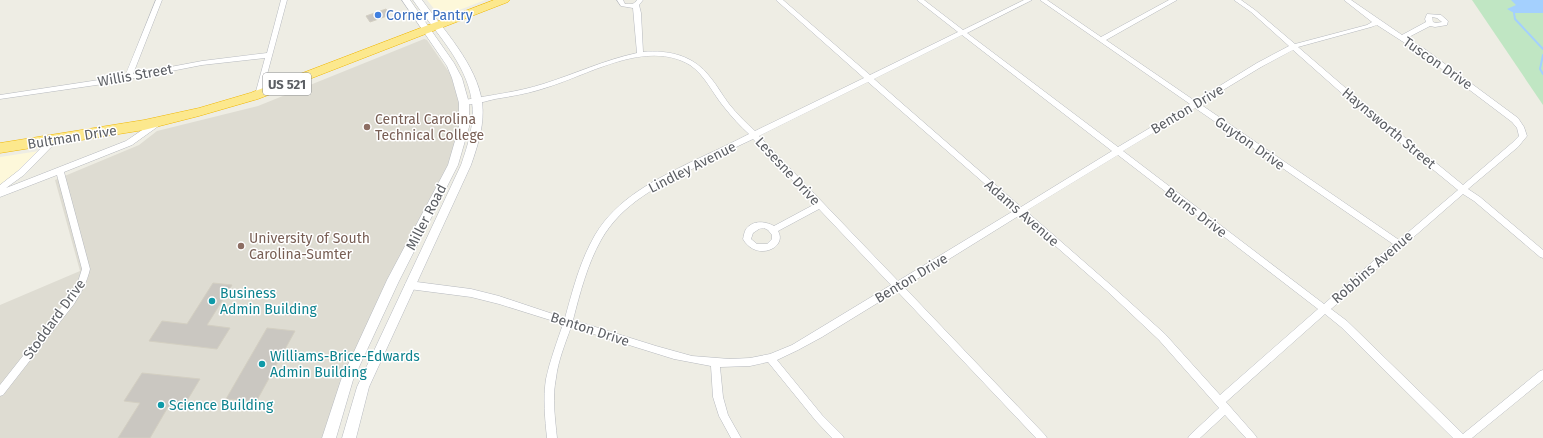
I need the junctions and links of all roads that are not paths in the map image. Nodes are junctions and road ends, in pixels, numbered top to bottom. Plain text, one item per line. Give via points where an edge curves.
1 (159, 0) edge
2 (284, 0) edge
3 (406, 0) edge
4 (417, 0) edge
5 (504, 0) edge
6 (620, 0) edge
7 (779, 0) edge
8 (920, 0) edge
9 (1028, 0) edge
10 (1043, 0) edge
11 (1174, 0) edge
12 (1237, 0) edge
13 (1347, 0) edge
14 (638, 2) edge
15 (1377, 22) junction
16 (1430, 24) dead end
17 (432, 28) junction
18 (962, 33) junction
19 (1402, 38) junction
20 (1101, 40) junction
21 (1295, 46) junction
22 (640, 54) junction
23 (270, 55) junction
24 (128, 77) junction
25 (869, 79) junction
26 (259, 95) junction
27 (0, 97) edge
28 (477, 100) junction
29 (464, 102) junction
30 (1195, 105) junction
31 (157, 122) junction
32 (1522, 132) joint
33 (754, 135) junction
34 (55, 139) junction
35 (0, 148) edge
36 (1117, 152) junction
37 (60, 171) junction
38 (0, 189) edge
39 (1462, 189) junction
40 (0, 194) edge
41 (820, 205) junction
42 (1020, 211) junction
43 (773, 230) dead end
44 (1399, 244) junction
45 (1543, 255) edge
46 (409, 285) junction
47 (898, 286) junction
48 (1324, 310) junction
49 (568, 322) junction
50 (770, 358) junction
51 (715, 363) junction
52 (1543, 374) edge
53 (0, 392) edge
54 (1223, 404) junction
55 (330, 438) edge
56 (349, 438) edge
57 (552, 438) edge
58 (736, 438) edge
59 (839, 438) edge
60 (1042, 438) edge
61 (1193, 438) edge
62 (1252, 438) edge
63 (1460, 438) edge
64 (1465, 438) edge

1 - 24 street
2 - 23 street
3 - 17 street, Miller Road
4 - 17 street, Miller Road
5 - 17 highway, US 521
6 - 14 street via 626,6
7 - 25 street, Adams Avenue
8 - 18 street, Burns Drive
9 - 18 street, Lindley Avenue
10 - 20 street, Guyton Drive
11 - 20 street
12 - 21 street, Haynsworth Street
13 - 15 street, Tuscon Drive
14 - 22 street
15 - 19 street, Tuscon Drive
15 - 21 street, Benton Drive
16 - 19 street
17 - 26 highway, US 521
17 - 28 street, Miller Road via 462,64 474,87
17 - 29 street, Miller Road via 462,87
18 - 25 street, Lindley Avenue
18 - 36 street, Burns Drive
19 - 32 street, Tuscon Drive via 1515,120
20 - 30 street, Guyton Drive
21 - 30 street, Benton Drive
21 - 39 street, Haynsworth Street via 1367,111
22 - 28 street, Lesesne Drive via 544,86
22 - 33 street, Lesesne Drive via 677,56 691,63 703,73 728,107
23 - 24 street, Willis Street via 202,63
23 - 26 street
24 - 27 street, Willis Street
25 - 33 street, Lindley Avenue
25 - 42 street, Adams Avenue
26 - 31 highway, US 521
28 - 29 street, Lesesne Drive
28 - 46 street, Miller Road via 472,149
29 - 55 street, Miller Road via 464,130 453,165 393,280 347,380
30 - 36 street, Benton Drive
30 - 44 street, Guyton Drive
31 - 34 highway, Bultman Drive / US 521
31 - 37 street via 129,143
32 - 39 street, Robbins Avenue via 1523,136 1515,145
33 - 41 street, Lesesne Drive
33 - 49 street, Lindley Avenue via 654,184 627,204 599,236 588,256
34 - 35 highway, Bultman Drive / US 521
34 - 38 street
36 - 42 street, Benton Drive
36 - 48 street, Burns Drive
37 - 40 street
37 - 53 street, Stoddard Drive via 86,269 85,277
39 - 44 street, Robbins Avenue
39 - 45 street, Haynsworth Street
41 - 43 street
41 - 47 street, Lesesne Drive
42 - 47 street, Benton Drive
42 - 54 street, Adams Avenue via 1162,337
44 - 48 street, Robbins Avenue
46 - 49 street, Benton Drive via 471,293
46 - 56 street, Miller Road via 362,387
47 - 50 street, Benton Drive via 800,345
47 - 60 street, Lesesne Drive
48 - 54 street, Robbins Avenue
48 - 63 street, Burns Drive via 1359,338
49 - 51 street, Benton Drive via 682,359
49 - 57 street, Lindley Avenue via 550,385
50 - 51 street, Benton Drive via 740,363
50 - 59 street via 819,418
51 - 58 street via 718,398
52 - 64 street
54 - 61 street, Robbins Avenue
54 - 62 street, Adams Avenue

